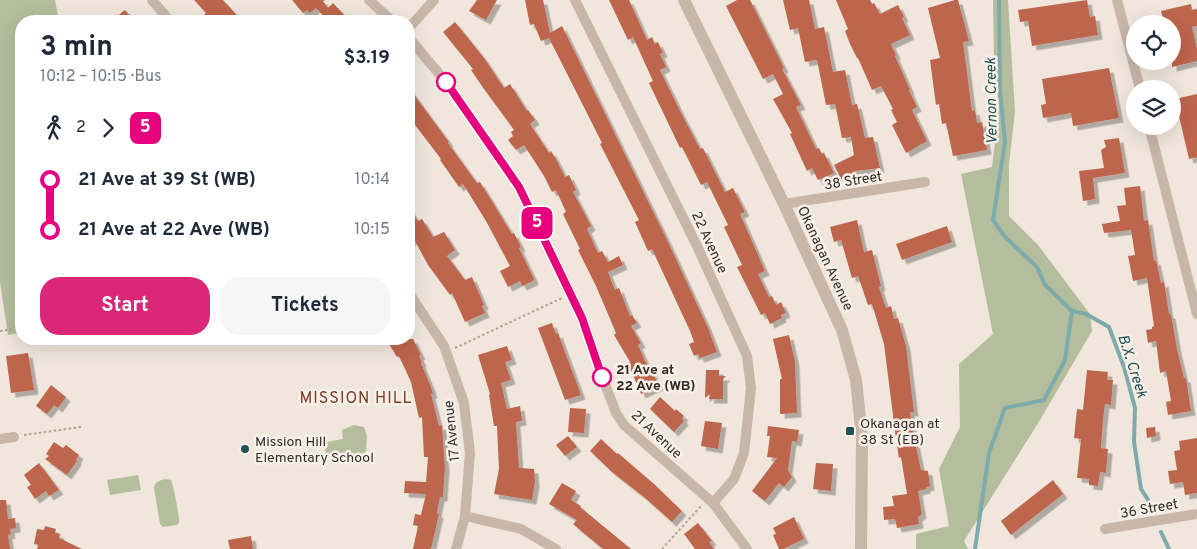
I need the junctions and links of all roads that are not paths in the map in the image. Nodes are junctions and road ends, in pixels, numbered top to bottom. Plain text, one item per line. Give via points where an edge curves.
1 (152, 0) edge
2 (369, 0) edge
3 (434, 0) edge
4 (575, 0) edge
5 (684, 0) edge
6 (1117, 0) edge
7 (165, 15) edge
8 (385, 15) edge
9 (415, 21) edge
10 (415, 45) edge
11 (1138, 80) edge
12 (1151, 135) edge
13 (925, 182) dead end
14 (784, 204) junction
15 (415, 302) edge
16 (1197, 314) edge
17 (14, 437) road end
18 (0, 439) edge
19 (711, 501) junction
20 (1197, 514) edge
21 (465, 516) junction
22 (1105, 530) dead end
23 (456, 549) edge
24 (556, 549) edge
25 (747, 549) edge
26 (861, 549) edge

1 - 7 street
2 - 8 street
3 - 9 street
4 - 19 street, 22 Avenue via 697,246 746,356 751,388 744,453 734,479
5 - 14 street, Okanagan Avenue
6 - 11 street
10 - 19 street, 21 Avenue via 446,82 519,187 587,331 616,413 624,425
12 - 16 street
13 - 14 street, 38 Street
14 - 26 street, Okanagan Avenue via 842,330 856,380 862,438
15 - 21 street, 17 Avenue via 444,346 464,403 470,453
17 - 18 street
19 - 25 street, 21 Avenue
20 - 22 street, 36 Street
21 - 23 street, 17 Avenue
21 - 24 street via 521,529

